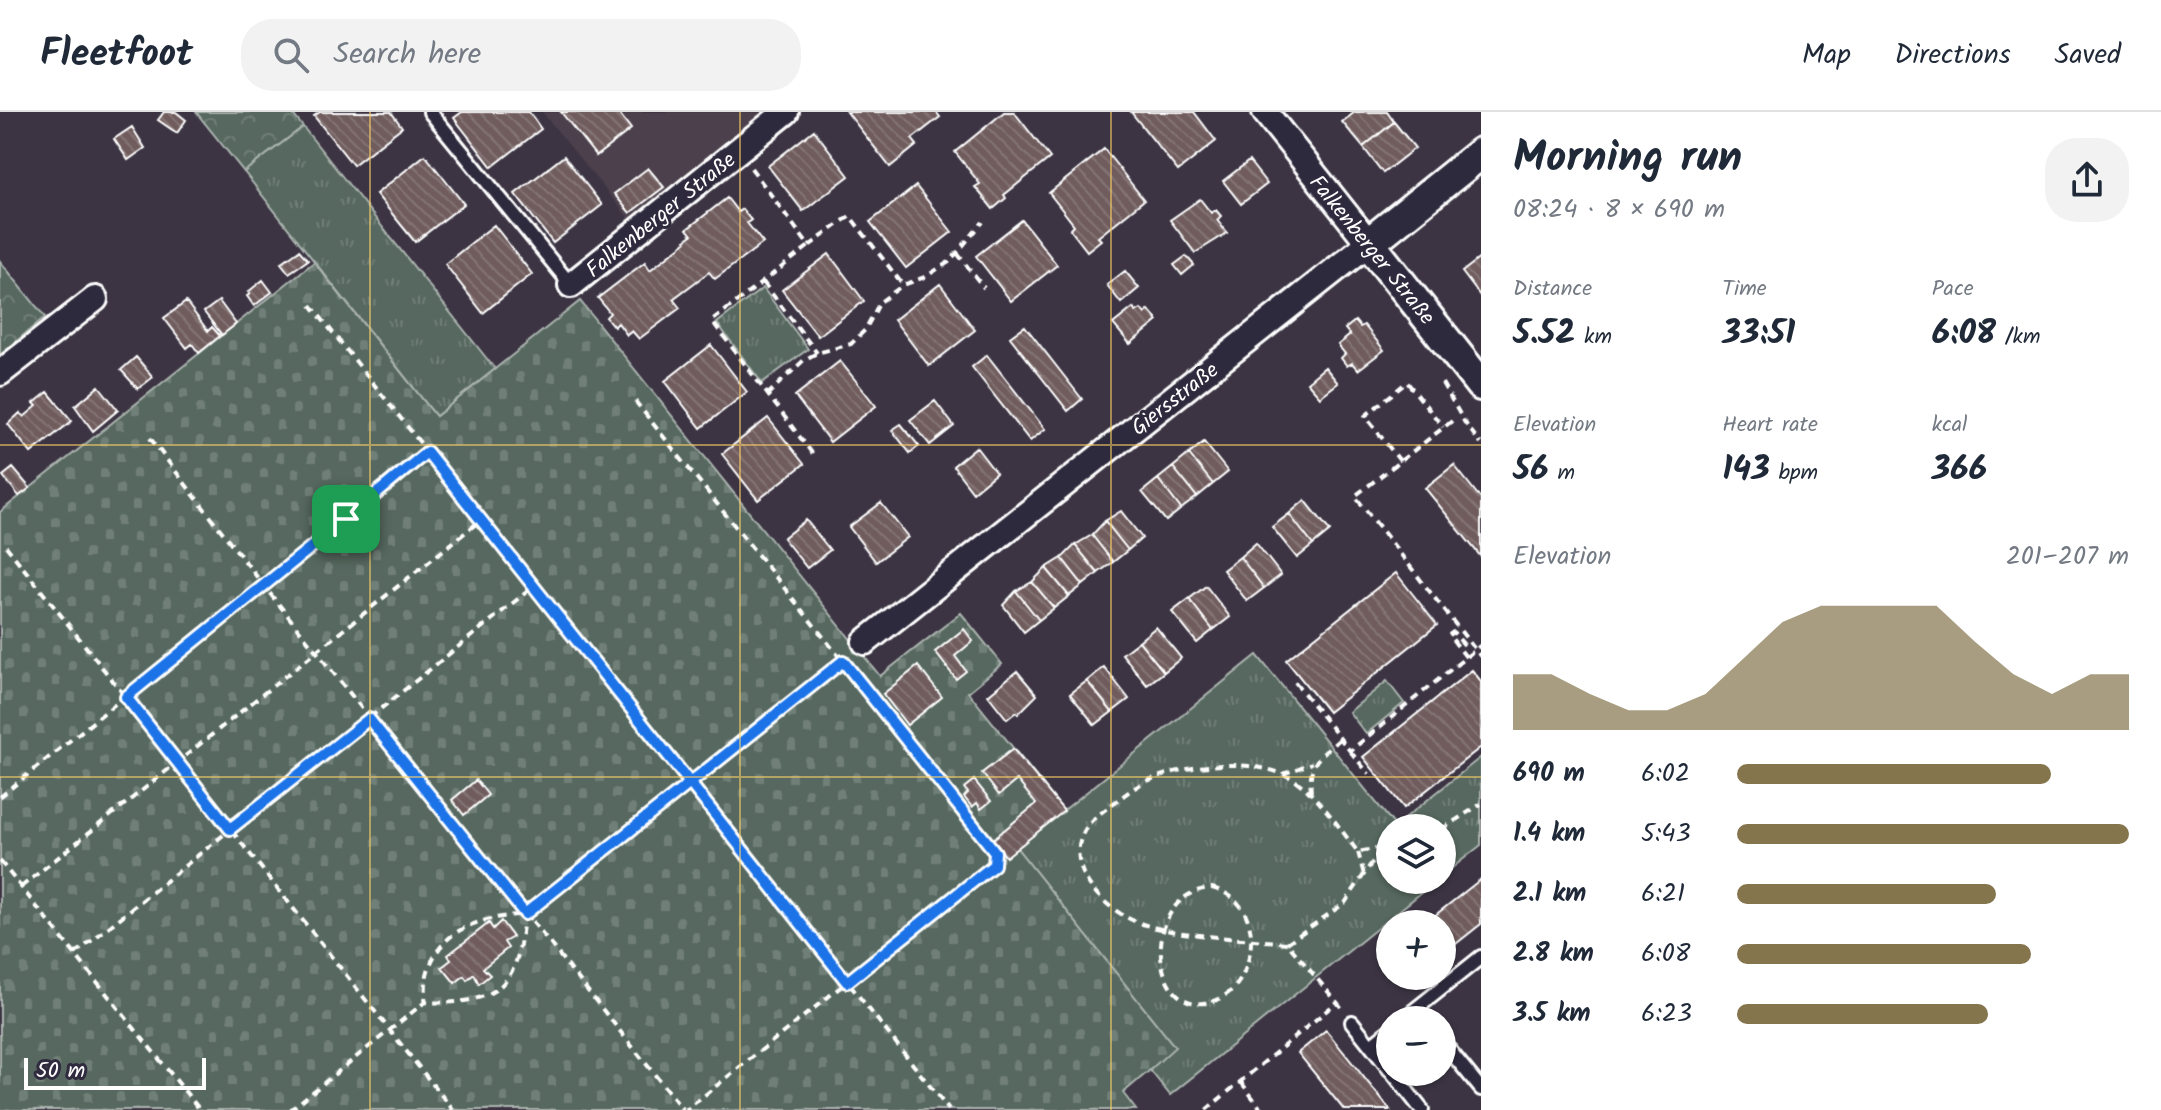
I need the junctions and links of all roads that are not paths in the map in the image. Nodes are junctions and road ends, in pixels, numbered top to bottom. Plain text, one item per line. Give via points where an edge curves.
1 (430, 112) edge
2 (786, 112) edge
3 (1265, 112) edge
4 (1481, 153) edge
5 (1369, 243) junction
6 (571, 285) joint
7 (95, 299) dead end
8 (0, 373) edge
9 (1481, 385) edge
10 (858, 649) road end
11 (1481, 957) edge
12 (1420, 1006) edge
13 (1352, 1022) dead end
14 (1376, 1041) edge
15 (1371, 1045) junction
16 (1376, 1052) edge
17 (1456, 1058) edge
18 (1403, 1086) edge
19 (1481, 1089) edge
20 (1422, 1110) edge

1 - 6 lane
2 - 6 street, Falkenberger Straße
3 - 5 street, Falkenberger Straße
4 - 5 street, Giersstraße
5 - 9 street, Falkenberger Straße
5 - 10 street, Giersstraße
7 - 8 street
11 - 12 lane
13 - 15 lane
14 - 15 lane
15 - 16 lane
17 - 19 lane
18 - 20 lane

